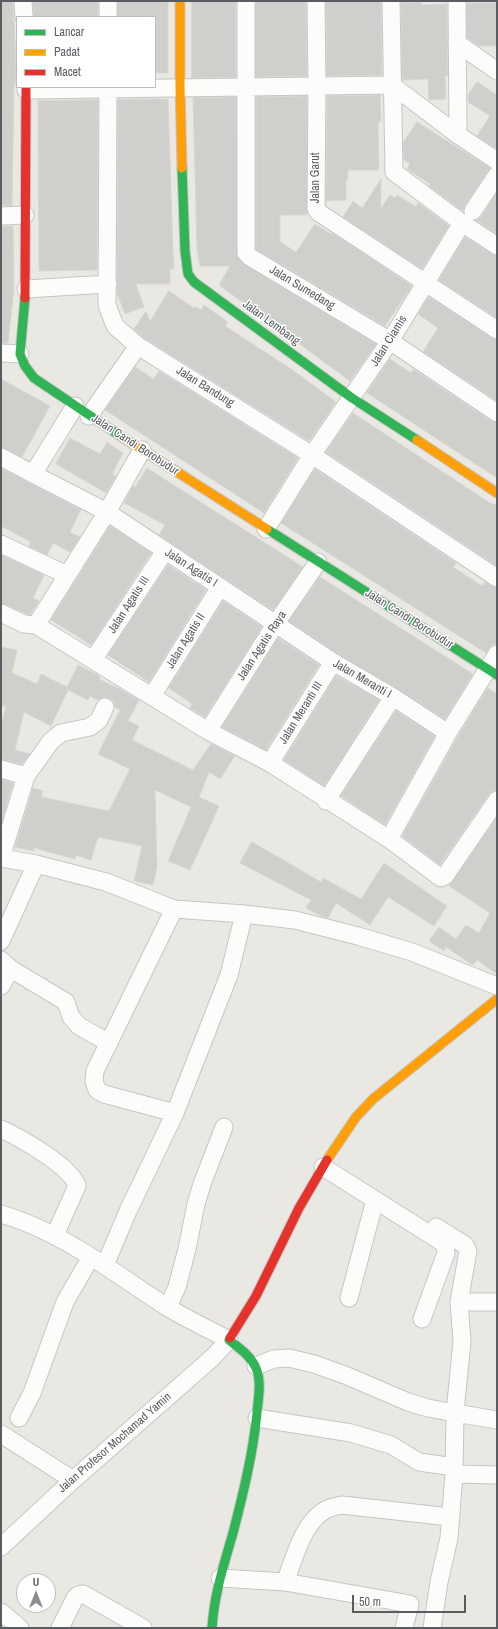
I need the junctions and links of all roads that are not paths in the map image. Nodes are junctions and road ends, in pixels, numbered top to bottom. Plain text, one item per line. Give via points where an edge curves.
1 (23, 1) edge
2 (108, 1) edge
3 (180, 1) edge
4 (246, 1) edge
5 (316, 1) edge
6 (390, 1) edge
7 (457, 1) edge
8 (24, 16) edge
9 (108, 16) edge
10 (457, 43) junction
11 (497, 71) edge
12 (392, 85) junction
13 (317, 86) junction
14 (246, 87) junction
15 (26, 88) edge
16 (108, 88) edge
17 (180, 88) junction
18 (458, 135) junction
19 (497, 161) edge
20 (497, 175) edge
21 (25, 215) junction
22 (1, 216) edge
23 (467, 217) junction
24 (497, 246) edge
25 (108, 284) junction
26 (425, 284) junction
27 (26, 289) junction
28 (497, 330) edge
29 (390, 341) junction
30 (138, 346) junction
31 (1, 353) edge
32 (20, 354) junction
33 (352, 398) junction
34 (75, 406) junction
35 (497, 413) edge
36 (89, 416) junction
37 (142, 450) junction
38 (312, 455) junction
39 (1, 457) edge
40 (33, 474) junction
41 (497, 493) edge
42 (106, 512) junction
43 (266, 529) junction
44 (1, 544) edge
45 (165, 551) junction
46 (318, 562) junction
47 (67, 575) junction
48 (497, 578) edge
49 (220, 586) junction
50 (1, 613) edge
51 (276, 624) junction
52 (36, 625) junction
53 (497, 654) edge
54 (93, 660) junction
55 (332, 662) junction
56 (492, 671) edge
57 (152, 696) junction
58 (393, 697) junction
59 (104, 707) dead end
60 (208, 731) junction
61 (448, 733) junction
62 (270, 763) junction
63 (1, 769) edge
64 (26, 776) junction
65 (497, 800) edge
66 (326, 801) junction
67 (389, 840) junction
68 (1, 858) edge
69 (36, 864) junction
70 (174, 909) junction
71 (244, 914) junction
72 (1, 941) edge
73 (6, 964) edge
74 (1, 986) edge
75 (497, 986) edge
76 (497, 999) edge
77 (108, 1043) junction
78 (175, 1113) junction
79 (224, 1127) dead end
80 (1, 1129) edge
81 (325, 1163) junction
82 (375, 1200) junction
83 (1, 1214) edge
84 (55, 1235) junction
85 (98, 1261) junction
86 (349, 1298) dead end
87 (459, 1302) junction
88 (497, 1302) edge
89 (168, 1308) junction
90 (422, 1319) dead end
91 (229, 1340) junction
92 (256, 1366) junction
93 (455, 1414) junction
94 (19, 1418) dead end
95 (257, 1418) junction
96 (497, 1420) edge
97 (1, 1434) edge
98 (454, 1470) junction
99 (497, 1475) edge
100 (73, 1480) junction
101 (450, 1517) junction
102 (1, 1547) edge
103 (220, 1578) junction
104 (286, 1582) junction
105 (1, 1612) edge
106 (20, 1628) edge
107 (60, 1628) edge
108 (143, 1628) edge
109 (212, 1628) edge
110 (404, 1628) edge
111 (432, 1628) edge

1 - 8 street
2 - 9 street
3 - 17 street
4 - 14 street
5 - 13 street, Jalan Garut
6 - 12 street
7 - 10 street
10 - 11 street
10 - 18 street
12 - 13 street
12 - 18 street
12 - 23 street via 394,172
13 - 14 street
13 - 26 street, Jalan Garut via 318,212
14 - 17 street
14 - 29 street, Jalan Sumedang via 246,253
15 - 16 street
15 - 21 street
16 - 17 street
16 - 25 street, Jalan Bandung
17 - 33 street, Jalan Lembang via 185,251 188,274 194,282
18 - 19 street
20 - 23 street, Jalan Ciamis
21 - 22 street
21 - 27 street
23 - 24 street
23 - 26 street, Jalan Ciamis
25 - 27 street
25 - 30 street, Jalan Bandung via 107,305 115,326
26 - 28 street, Jalan Garut
26 - 29 street, Jalan Ciamis
27 - 32 street
29 - 33 street, Jalan Ciamis
29 - 35 street, Jalan Sumedang
30 - 36 street
30 - 38 street, Jalan Bandung
31 - 32 street
32 - 34 street, Jalan Candi Borobudur via 34,378
33 - 38 street, Jalan Ciamis
33 - 41 street, Jalan Lembang
34 - 36 street, Jalan Candi Borobudur
34 - 40 street
36 - 37 street, Jalan Candi Borobudur
37 - 42 street
37 - 43 street, Jalan Candi Borobudur
38 - 43 street, Jalan Ciamis
38 - 48 street, Jalan Bandung
39 - 40 street, Jalan Agatis I
40 - 42 street, Jalan Agatis I
42 - 45 street, Jalan Agatis I
42 - 47 street
43 - 46 street, Jalan Candi Borobudur
44 - 47 street
45 - 49 street, Jalan Agatis I
45 - 54 street, Jalan Agatis III
46 - 51 street, Jalan Agatis Raya
46 - 56 street, Jalan Candi Borobudur
47 - 52 street
49 - 51 street, Jalan Agatis I
49 - 57 street, Jalan Agatis II
50 - 52 street via 24,624
51 - 55 street, Jalan Meranti I
51 - 60 street, Jalan Agatis Raya
52 - 54 street
53 - 56 street
54 - 57 street
55 - 58 street, Jalan Meranti I
55 - 62 street, Jalan Meranti III
56 - 61 street
57 - 60 street
58 - 61 street, Jalan Meranti I
58 - 66 street
59 - 64 street via 99,720 90,727 60,733 51,741
60 - 62 street
61 - 67 street
62 - 66 street
63 - 64 street
64 - 68 street
65 - 67 street via 443,878
66 - 67 street
68 - 69 street
69 - 70 street via 106,882
69 - 72 street
70 - 71 street
70 - 77 street
71 - 75 street via 295,920 358,936 412,952
71 - 78 street via 229,975
73 - 74 street
73 - 77 street via 66,1002 71,1017 79,1026
76 - 81 street via 374,1099 356,1117
77 - 78 street via 95,1071 94,1081 97,1090
78 - 85 street via 128,1211
79 - 89 street via 202,1184 188,1249
80 - 84 street via 41,1151 75,1181 77,1186
81 - 82 street
81 - 87 street via 465,1245 468,1252
81 - 91 street via 299,1208 256,1296
82 - 86 street
82 - 90 street via 445,1244 446,1253
83 - 84 street
84 - 85 street
85 - 89 street
85 - 94 street via 65,1302 32,1393
87 - 88 street
87 - 93 street via 462,1341
89 - 91 street
91 - 92 street via 246,1353
91 - 100 street, Jalan Profesor Mochamad Yamin via 212,1358
92 - 93 street via 289,1358 345,1375 408,1402
92 - 95 street via 259,1378
93 - 96 street
93 - 98 street
95 - 98 street via 351,1433 391,1445 419,1462
95 - 103 street via 250,1466
97 - 100 street
98 - 99 street
98 - 101 street
100 - 102 street, Jalan Profesor Mochamad Yamin
101 - 104 street via 342,1505 328,1509 312,1522 305,1533
101 - 111 street via 449,1538
103 - 104 street
103 - 109 street via 213,1607
104 - 110 street via 410,1604
105 - 106 street
107 - 108 street via 75,1598 83,1594

